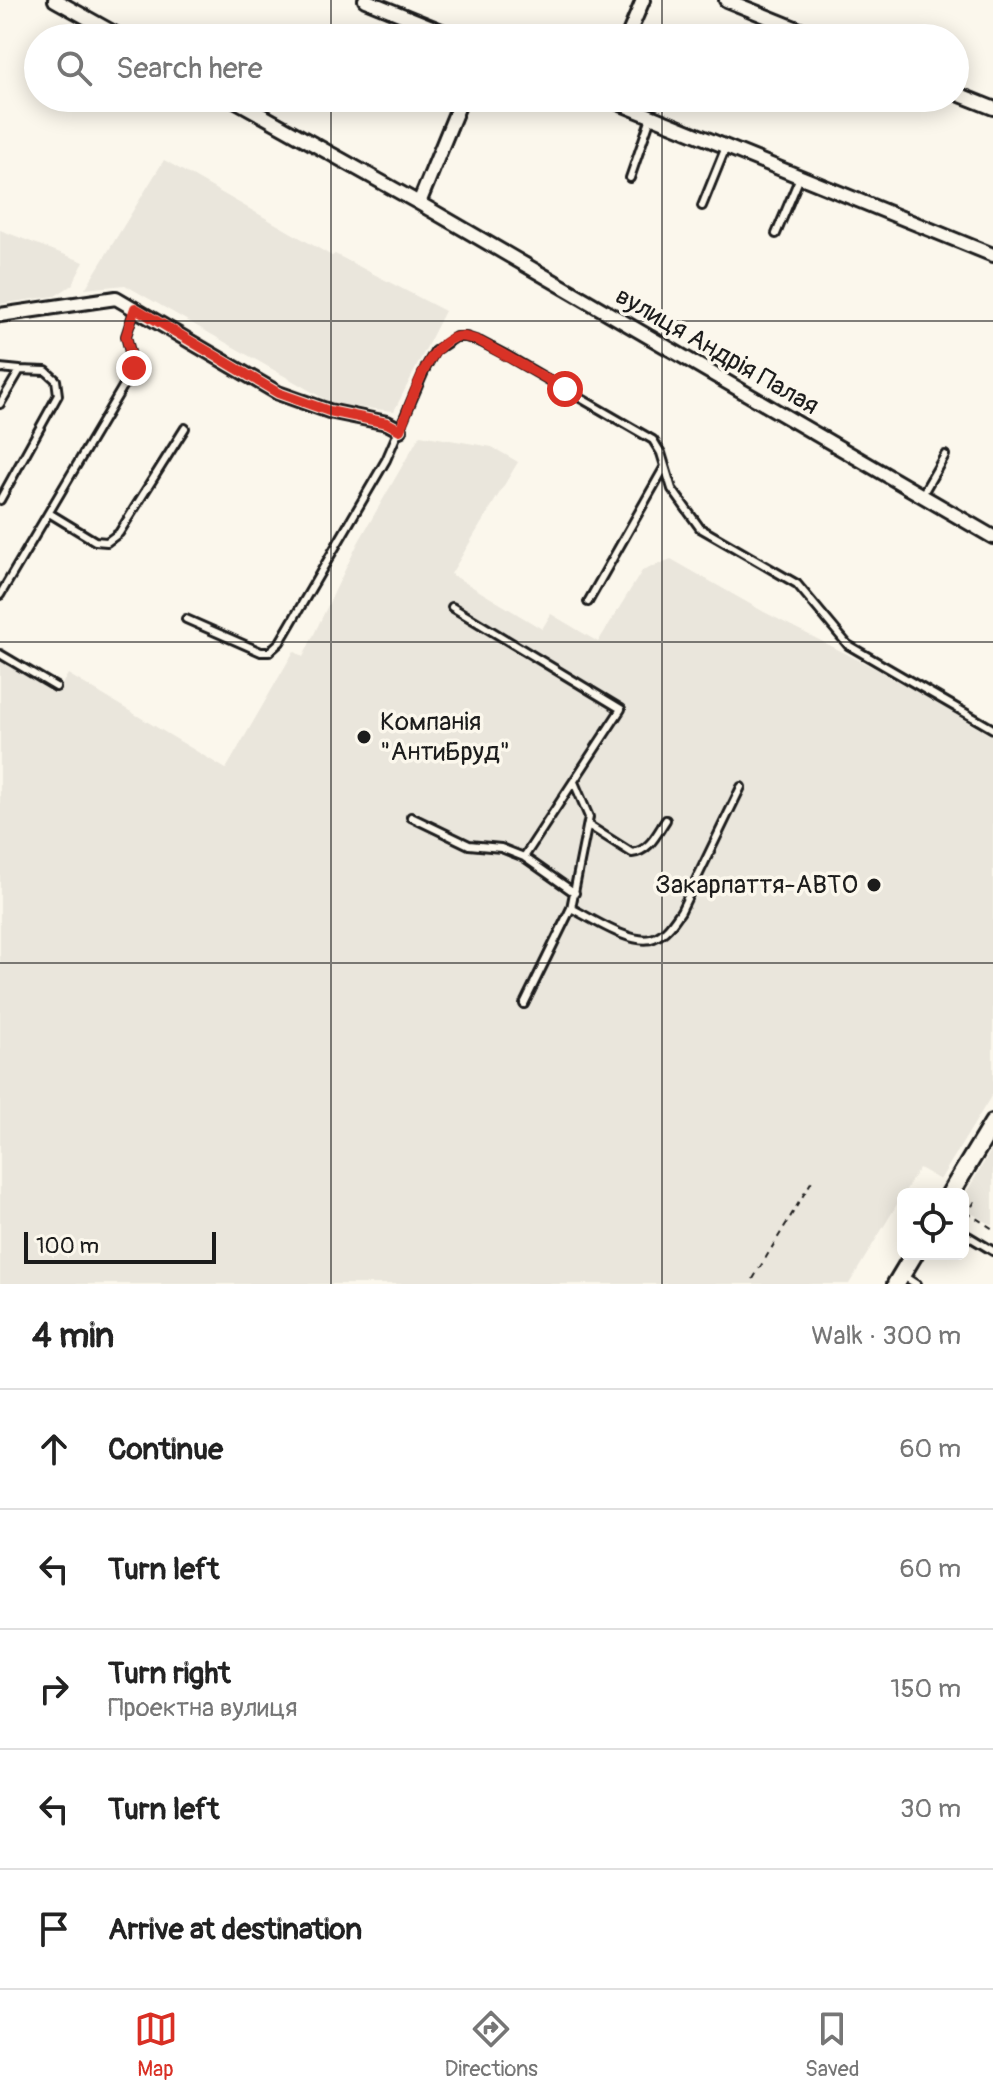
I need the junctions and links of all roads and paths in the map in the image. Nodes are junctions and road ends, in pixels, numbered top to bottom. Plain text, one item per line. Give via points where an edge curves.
1 (55, 0) edge
2 (365, 0) edge
3 (643, 0) edge
4 (726, 0) edge
5 (98, 24) edge
6 (424, 24) edge
7 (633, 24) edge
8 (785, 24) edge
9 (969, 99) edge
10 (993, 108) edge
11 (256, 112) edge
12 (456, 112) edge
13 (641, 112) edge
14 (651, 116) junction
15 (726, 147) junction
16 (800, 177) junction
17 (630, 178) dead end
18 (419, 203) junction
19 (702, 206) dead end
20 (776, 234) dead end
21 (993, 255) edge
22 (135, 308) junction
23 (0, 315) edge
24 (0, 368) edge
25 (20, 370) junction
26 (0, 404) edge
27 (185, 428) dead end
28 (400, 430) junction
29 (945, 455) dead end
30 (664, 468) junction
31 (922, 495) junction
32 (0, 500) edge
33 (49, 513) junction
34 (993, 537) edge
35 (0, 595) edge
36 (588, 602) dead end
37 (452, 607) dead end
38 (186, 619) dead end
39 (0, 654) edge
40 (56, 687) dead end
41 (993, 729) edge
42 (574, 782) junction
43 (741, 787) dead end
44 (411, 817) dead end
45 (666, 820) dead end
46 (588, 825) junction
47 (524, 857) junction
48 (575, 893) junction
49 (571, 908) junction
50 (524, 1004) dead end
51 (993, 1123) edge
52 (813, 1179) dead end
53 (954, 1188) edge
54 (975, 1201) dead end
55 (993, 1229) edge
56 (969, 1237) edge
57 (993, 1251) edge
58 (912, 1260) edge
59 (753, 1279) dead end
60 (905, 1281) edge

1 - 5 street
2 - 6 street
3 - 7 street
4 - 8 street
9 - 10 street
11 - 18 street, вулиця Андрія Палая
12 - 18 street
13 - 14 street
14 - 15 street
14 - 17 lane
15 - 16 street
15 - 19 lane
16 - 20 lane
16 - 21 street
18 - 31 street, вулиця Андрія Палая
22 - 23 street via 116,298
22 - 28 street via 278,393
22 - 33 lane via 126,336 134,368
24 - 25 lane
25 - 26 lane
25 - 32 lane via 46,371 56,380 58,395
27 - 33 lane via 119,533 107,542 95,541
28 - 30 lane via 435,351 456,337 466,337 633,427 658,446
28 - 38 lane via 280,642 269,652
29 - 31 lane
30 - 36 lane
30 - 41 lane via 700,528 797,584 848,645
31 - 34 street, вулиця Андрія Палая
33 - 35 lane
37 - 42 lane via 621,709
39 - 40 lane
42 - 46 lane
42 - 47 lane
43 - 49 lane via 668,929 652,939 633,939
44 - 47 lane via 469,845
45 - 46 lane via 647,848 632,853
46 - 48 lane
47 - 48 lane
48 - 49 lane
49 - 50 lane
51 - 53 street
52 - 59 path
54 - 55 path via 968,1213
56 - 57 lane
58 - 60 street

